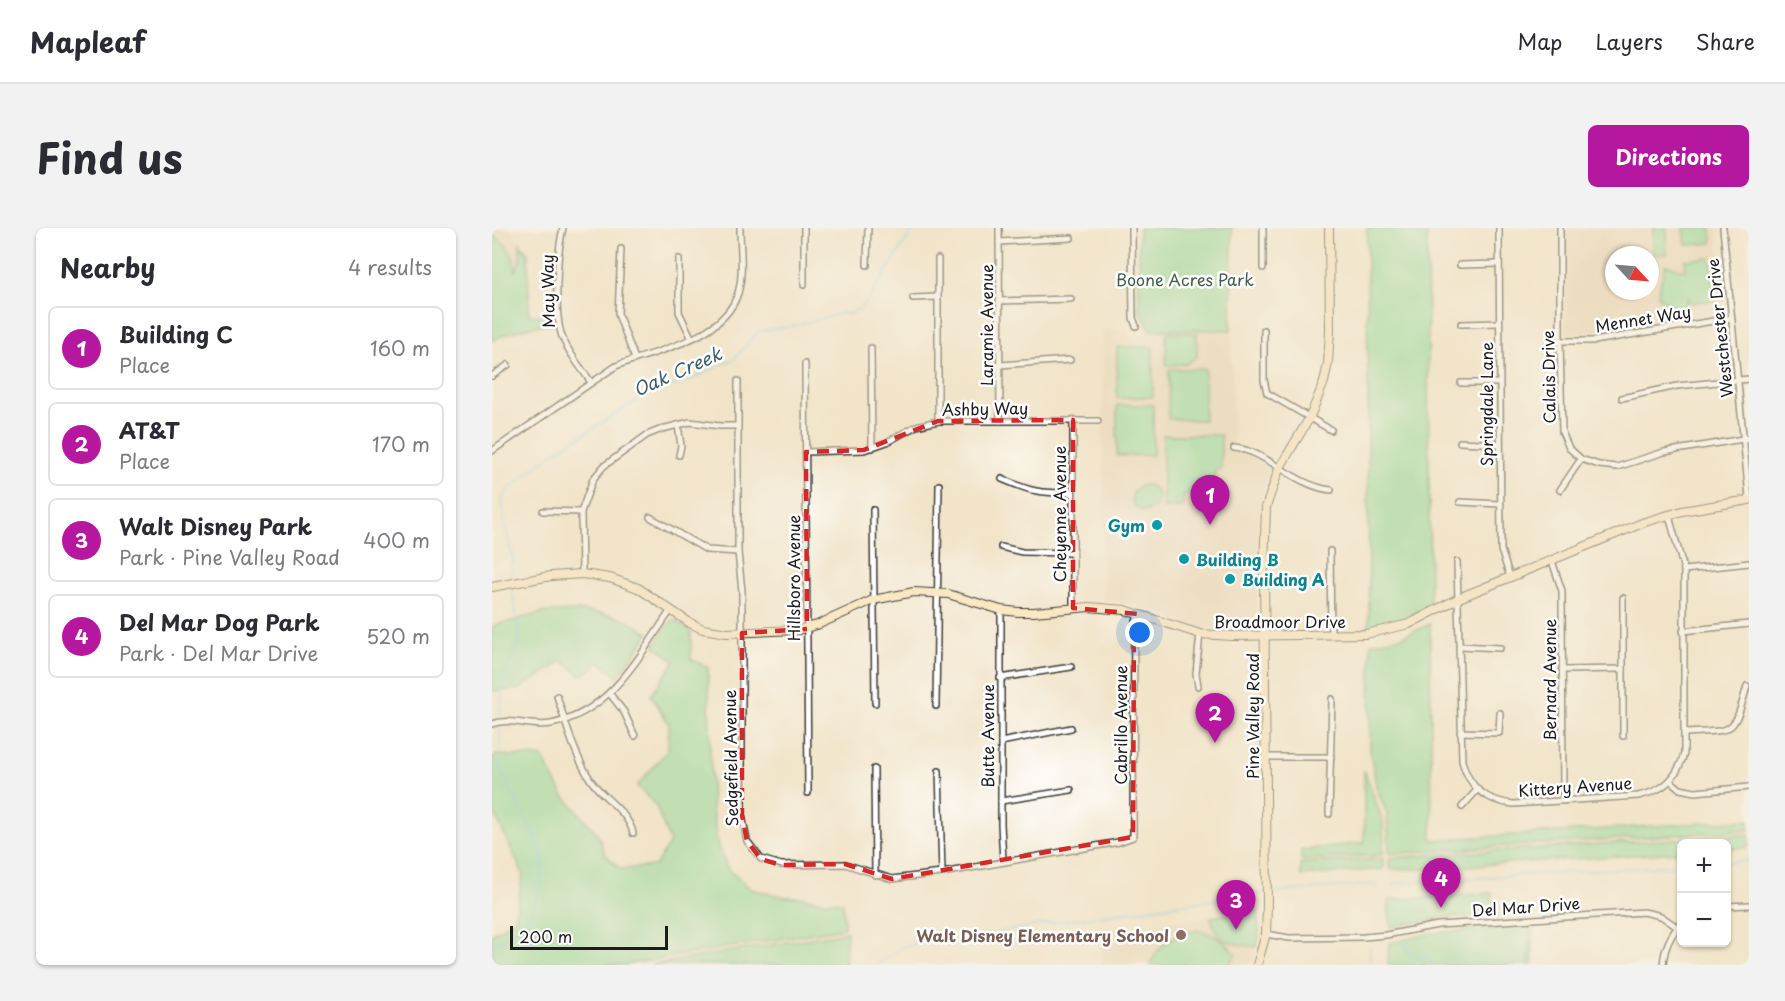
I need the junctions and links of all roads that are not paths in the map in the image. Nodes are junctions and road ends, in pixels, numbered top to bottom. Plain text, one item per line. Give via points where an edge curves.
1 (563, 228) edge
2 (740, 228) edge
3 (804, 228) edge
4 (868, 228) edge
5 (999, 228) edge
6 (1132, 228) edge
7 (1263, 228) edge
8 (1329, 228) edge
9 (1499, 228) edge
10 (1560, 228) edge
11 (1723, 228) edge
12 (1071, 238) dead end
13 (999, 242) junction
14 (621, 249) dead end
15 (679, 259) dead end
16 (938, 260) dead end
17 (1499, 264) junction
18 (867, 265) dead end
19 (1460, 265) dead end
20 (1263, 268) dead end
21 (804, 285) dead end
22 (938, 297) junction
23 (913, 298) dead end
24 (1071, 299) dead end
25 (999, 301) junction
26 (1731, 318) junction
27 (1499, 323) junction
28 (1461, 324) dead end
29 (1136, 326) dead end
30 (1264, 330) dead end
31 (691, 337) junction
32 (1560, 341) junction
33 (871, 348) dead end
34 (635, 358) junction
35 (1070, 360) dead end
36 (805, 364) dead end
37 (508, 365) dead end
38 (999, 365) junction
39 (492, 376) edge
40 (1749, 379) edge
41 (738, 381) dead end
42 (1737, 381) junction
43 (591, 382) junction
44 (1461, 383) dead end
45 (1499, 383) junction
46 (1622, 398) dead end
47 (1310, 417) junction
48 (1073, 420) junction
49 (938, 421) junction
50 (1000, 421) junction
51 (1098, 421) dead end
52 (678, 425) junction
53 (737, 426) junction
54 (1331, 429) dead end
55 (1747, 438) edge
56 (1460, 442) dead end
57 (1500, 444) junction
58 (872, 448) junction
59 (1234, 448) dead end
60 (492, 451) edge
61 (806, 452) junction
62 (679, 455) dead end
63 (1581, 459) junction
64 (1279, 469) junction
65 (1002, 479) dead end
66 (939, 485) dead end
67 (1331, 490) dead end
68 (1560, 490) dead end
69 (1072, 493) junction
70 (1749, 499) edge
71 (1460, 502) dead end
72 (1500, 504) junction
73 (873, 510) dead end
74 (543, 511) dead end
75 (581, 512) junction
76 (1668, 516) junction
77 (650, 517) dead end
78 (1001, 547) dead end
79 (1330, 551) dead end
80 (738, 552) junction
81 (1072, 553) junction
82 (1552, 561) junction
83 (1457, 562) dead end
84 (1749, 563) edge
85 (1684, 570) junction
86 (582, 574) junction
87 (1510, 577) junction
88 (492, 587) edge
89 (939, 593) junction
90 (1459, 598) junction
91 (1623, 598) dead end
92 (873, 600) junction
93 (1073, 608) junction
94 (671, 610) junction
95 (1000, 610) junction
96 (1138, 614) junction
97 (1749, 624) edge
98 (807, 628) junction
99 (1683, 631) junction
100 (742, 633) junction
101 (1200, 634) junction
102 (1265, 634) junction
103 (1331, 634) junction
104 (1460, 646) junction
105 (1500, 648) dead end
106 (1071, 667) dead end
107 (1623, 669) junction
108 (1562, 670) junction
109 (1000, 678) junction
110 (1198, 686) dead end
111 (1747, 686) dead end
112 (610, 694) junction
113 (557, 696) dead end
114 (1332, 699) dead end
115 (875, 703) dead end
116 (936, 706) dead end
117 (1500, 713) dead end
118 (565, 720) junction
119 (492, 724) edge
120 (1071, 728) dead end
121 (1460, 732) junction
122 (1684, 734) junction
123 (635, 736) dead end
124 (1623, 736) dead end
125 (1001, 742) junction
126 (1266, 757) junction
127 (1331, 758) junction
128 (874, 769) dead end
129 (939, 771) dead end
130 (1671, 781) junction
131 (1749, 787) edge
132 (1071, 790) dead end
133 (1477, 790) junction
134 (808, 793) dead end
135 (1001, 801) junction
136 (1563, 801) junction
137 (1462, 807) dead end
138 (1329, 814) dead end
139 (633, 833) dead end
140 (1133, 837) joint
141 (1003, 861) junction
142 (942, 873) junction
143 (875, 875) junction
144 (1749, 905) edge
145 (1731, 906) edge
146 (1677, 927) joint
147 (1266, 934) junction
148 (1257, 965) edge
149 (1663, 965) edge

1 - 43 street, May Way via 558,319 569,351
2 - 31 street via 740,281 733,304 716,323
3 - 21 street
4 - 18 street
5 - 13 street, Laramie Avenue
6 - 29 street
7 - 20 street
8 - 47 street, Pine Valley Road via 1328,363
9 - 17 street, Springdale Lane
10 - 32 street, Calais Drive
11 - 26 street, Westchester Drive
12 - 13 street
13 - 25 street, Laramie Avenue
14 - 34 street via 618,314
15 - 31 street via 679,312
16 - 22 street
17 - 19 street
17 - 27 street, Springdale Lane
22 - 23 street
22 - 49 street
24 - 25 street
25 - 38 street, Laramie Avenue
26 - 32 street, Mennet Way via 1594,341
26 - 42 street, Westchester Drive
27 - 28 street
27 - 45 street, Springdale Lane
30 - 47 street via 1267,393
31 - 34 street via 663,351
32 - 63 street, Calais Drive via 1562,432 1569,448
33 - 58 street
34 - 43 street
35 - 38 street
36 - 61 street, Hillsboro Avenue
37 - 39 street
38 - 50 street, Laramie Avenue
40 - 42 street
41 - 53 street, Sedgefield Avenue
42 - 46 street via 1677,386
42 - 55 street, Westchester Drive
43 - 60 street
44 - 45 street
45 - 57 street, Springdale Lane
47 - 54 street
47 - 64 street, Pine Valley Road
48 - 50 street, Ashby Way
48 - 51 street, Ashby Way
48 - 69 street, Cheyenne Avenue
49 - 50 street, Ashby Way
49 - 58 street, Ashby Way via 916,426
52 - 53 street via 690,422
52 - 62 street
52 - 75 street via 646,435 604,466 593,479
53 - 80 street, Sedgefield Avenue
55 - 63 street via 1664,452 1617,467
55 - 70 street, Westchester Drive
56 - 57 street
57 - 72 street, Springdale Lane
58 - 61 street, Ashby Way
59 - 64 street via 1254,453
61 - 98 street, Hillsboro Avenue
63 - 68 street
64 - 67 street via 1312,487
64 - 102 street, Pine Valley Road via 1266,507
65 - 69 street via 1030,491
66 - 89 street
69 - 81 street, Cheyenne Avenue
70 - 76 street, Broadmoor Drive
71 - 72 street
72 - 87 street, Springdale Lane via 1501,550
73 - 92 street
74 - 75 street
75 - 86 street
76 - 82 street, Broadmoor Drive
76 - 85 street
77 - 80 street via 707,550
78 - 81 street via 1022,552
79 - 103 street
80 - 100 street, Sedgefield Avenue
81 - 93 street, Cheyenne Avenue
82 - 87 street, Broadmoor Drive
82 - 108 street, Bernard Avenue via 1562,591
83 - 90 street
84 - 85 street
85 - 99 street
86 - 88 street, Broadmoor Drive
86 - 94 street, Broadmoor Drive via 627,583
87 - 90 street, Broadmoor Drive
89 - 92 street, Broadmoor Drive via 900,593
89 - 95 street, Broadmoor Drive
89 - 116 street
90 - 103 street, Broadmoor Drive via 1386,631
90 - 104 street
91 - 107 street
92 - 98 street, Broadmoor Drive
92 - 115 street
93 - 95 street, Broadmoor Drive
93 - 96 street, Broadmoor Drive via 1109,608
94 - 100 street, Broadmoor Drive via 703,629
94 - 112 street
95 - 109 street, Butte Avenue
96 - 101 street, Broadmoor Drive
96 - 140 street, Cabrillo Avenue via 1134,630
97 - 99 street
98 - 100 street, Broadmoor Drive
98 - 134 street, Hillsboro Avenue
99 - 122 street
100 - 143 street, Sedgefield Avenue via 742,815 747,841 761,859 781,865 845,864
101 - 102 street, Broadmoor Drive
101 - 110 street
102 - 103 street, Broadmoor Drive
102 - 126 street, Pine Valley Road
104 - 105 street
104 - 121 street
106 - 109 street
107 - 108 street
107 - 124 street
108 - 136 street, Bernard Avenue
109 - 125 street, Butte Avenue
111 - 122 street via 1739,715 1729,729
112 - 118 street
112 - 123 street
113 - 118 street
114 - 127 street
117 - 121 street via 1499,733
118 - 119 street via 549,724
118 - 139 street via 577,758 590,780 631,823
120 - 125 street
121 - 133 street via 1465,772
122 - 130 street via 1684,754
125 - 135 street, Butte Avenue
126 - 127 street
126 - 147 street, Pine Valley Road
127 - 138 street
128 - 143 street
129 - 142 street
130 - 131 street via 1680,789 1695,792
130 - 136 street, Kittery Avenue via 1652,794
132 - 135 street
133 - 136 street, Kittery Avenue via 1501,803
133 - 137 street
135 - 141 street, Butte Avenue
140 - 141 street, Sedgefield Avenue
141 - 142 street, Sedgefield Avenue
142 - 143 street, Sedgefield Avenue via 892,879
144 - 145 street
146 - 147 street, Del Mar Drive via 1661,916 1644,912 1438,925 1364,937 1289,938
146 - 149 street via 1669,938
147 - 148 street, Pine Valley Road

